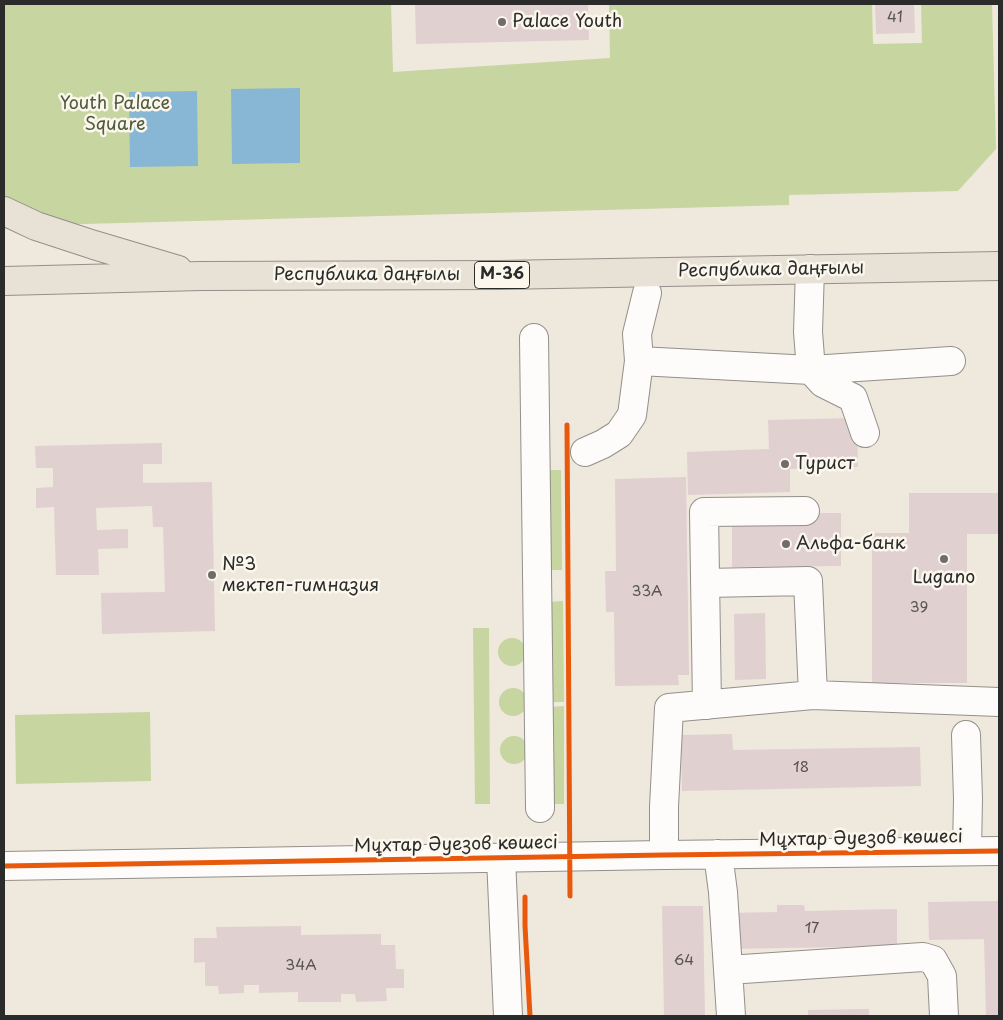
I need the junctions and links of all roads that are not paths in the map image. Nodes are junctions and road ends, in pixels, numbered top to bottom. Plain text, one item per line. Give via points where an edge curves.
1 (4, 211) edge
2 (999, 266) edge
3 (810, 269) junction
4 (200, 276) junction
5 (4, 281) edge
6 (647, 293) dead end
7 (534, 338) dead end
8 (951, 361) dead end
9 (639, 362) junction
10 (811, 370) junction
11 (864, 433) dead end
12 (585, 452) dead end
13 (805, 511) dead end
14 (705, 583) junction
15 (813, 695) junction
16 (999, 702) edge
17 (707, 705) junction
18 (966, 735) dead end
19 (540, 808) dead end
20 (967, 851) junction
21 (999, 851) edge
22 (718, 854) junction
23 (664, 855) junction
24 (501, 858) junction
25 (4, 866) edge
26 (728, 970) junction
27 (508, 1016) edge
28 (731, 1016) edge
29 (944, 1016) edge

1 - 4 main road via 36,226
2 - 3 main road, Республика даңғылы / M-36
3 - 4 main road, Республика даңғылы / M-36
3 - 10 street via 808,332
4 - 5 main road, Республика даңғылы / M-36
6 - 9 street via 637,334
7 - 19 street
8 - 10 street
9 - 10 street
9 - 12 street via 632,415 619,434
10 - 11 street via 823,383 853,398
13 - 14 street via 704,512
14 - 15 street via 808,580
14 - 17 street
15 - 16 street
15 - 17 street
17 - 23 street via 669,708
18 - 20 street
20 - 21 street, Мұхтар Әуезов көшесі
20 - 22 street, Мұхтар Әуезов көшесі
22 - 23 street, Мұхтар Әуезов көшесі
22 - 26 street
23 - 24 street, Мұхтар Әуезов көшесі
24 - 25 street, Мұхтар Әуезов көшесі
24 - 27 street
26 - 28 street
26 - 29 street via 923,957 933,960 942,976

